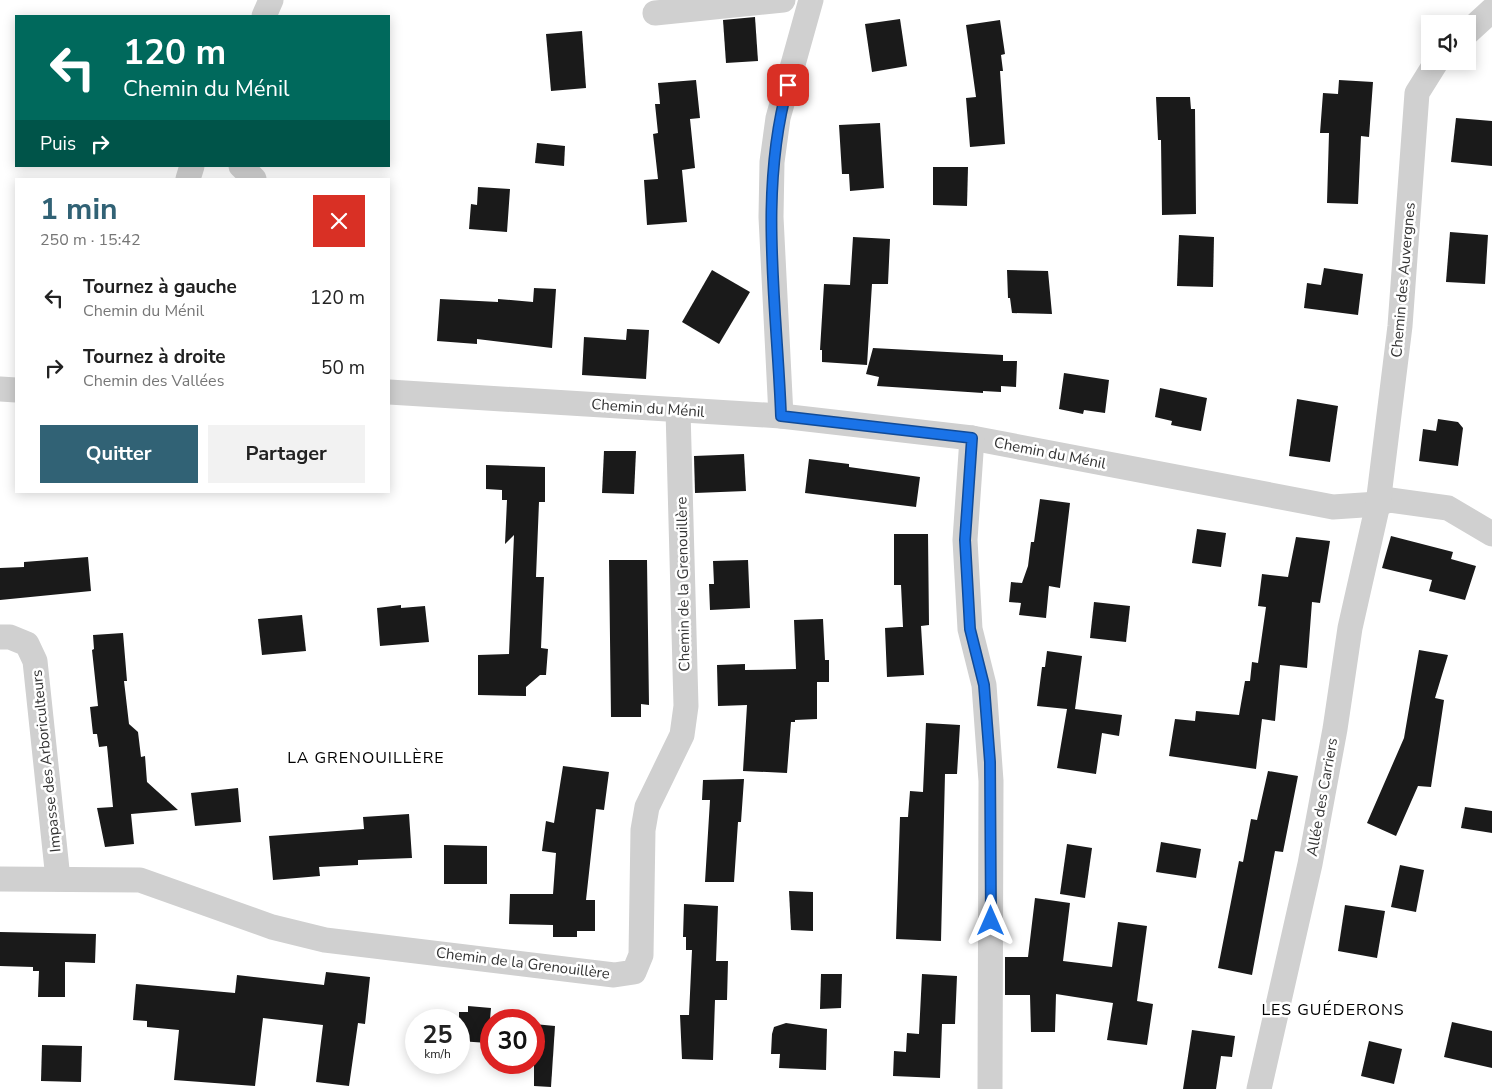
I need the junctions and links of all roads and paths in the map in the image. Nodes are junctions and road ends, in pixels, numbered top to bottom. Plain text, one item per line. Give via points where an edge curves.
1 (270, 0) edge
2 (783, 0) edge
3 (811, 0) edge
4 (1492, 10) edge
5 (655, 13) dead end
6 (264, 15) edge
7 (1476, 25) edge
8 (1431, 70) edge
9 (242, 167) edge
10 (253, 178) edge
11 (0, 389) edge
12 (15, 390) edge
13 (390, 392) edge
14 (678, 410) junction
15 (781, 416) junction
16 (972, 438) junction
17 (1378, 504) junction
18 (1492, 534) edge
19 (0, 637) edge
20 (0, 879) edge
21 (58, 879) junction
22 (990, 1089) edge
23 (1259, 1089) edge

1 - 6 street
2 - 5 street
3 - 15 street via 778,118 772,162 771,217
4 - 7 street
8 - 17 street, Chemin des Auvergnes via 1417,93 1400,326
9 - 10 street
11 - 12 street
13 - 14 street, Chemin du Ménil
14 - 15 street, Chemin du Ménil
14 - 21 street, Chemin de la Grenouillère via 686,706 682,735 645,814 642,830 641,955 634,972 614,975 325,940 272,927 140,880
15 - 16 street, Chemin du Ménil
16 - 17 street, Chemin du Ménil via 1333,507
16 - 22 street via 965,540 970,629 984,685 991,781
17 - 18 street, Chemin du Ménil via 1390,500 1448,508
17 - 23 street, Allée des Carriers via 1350,628 1310,864
19 - 21 street, Impasse des Arboriculteurs via 10,637 27,644 35,661
20 - 21 street, Chemin de la Grenouillère

